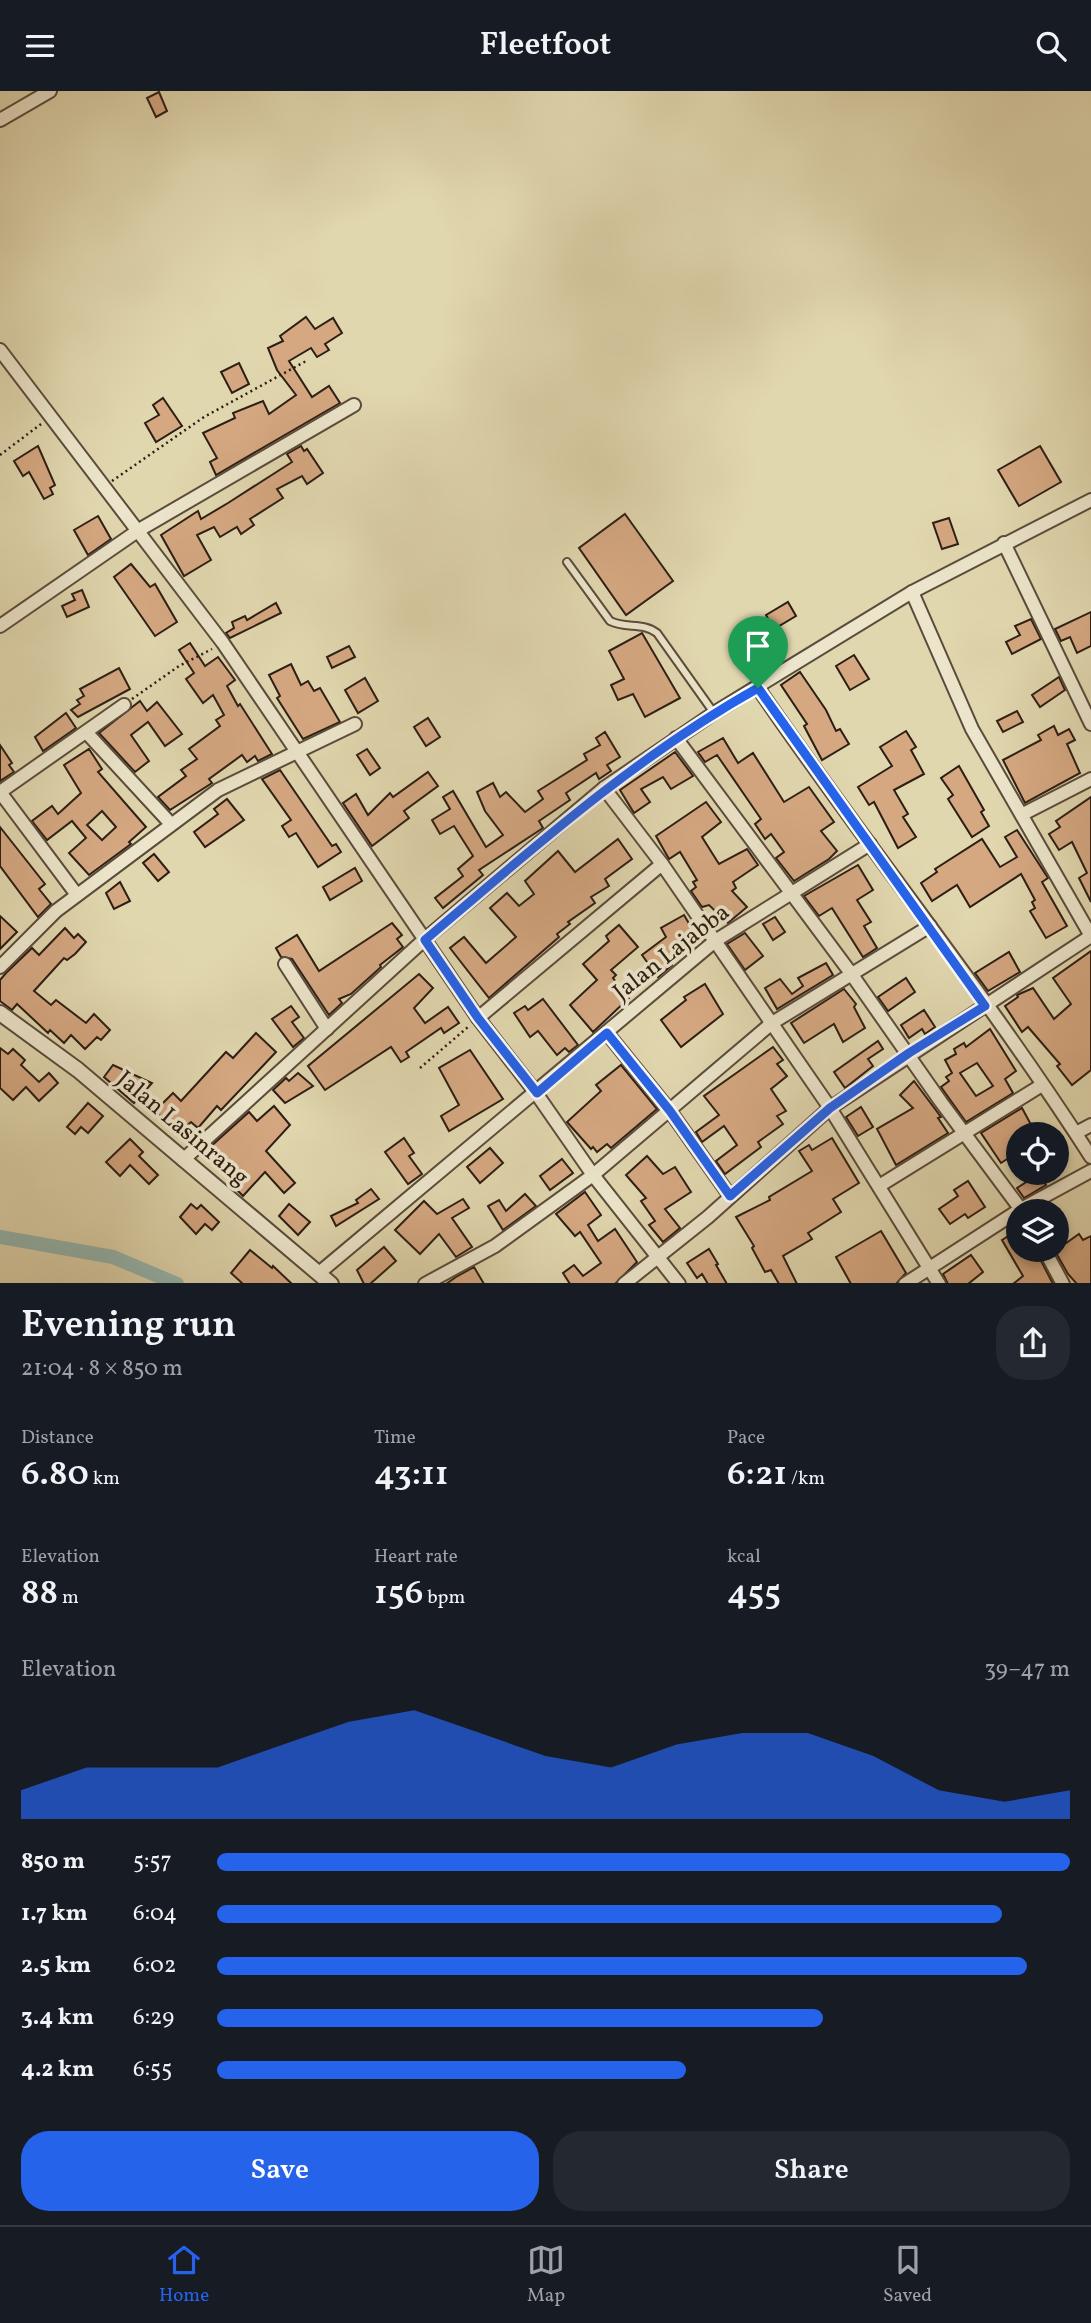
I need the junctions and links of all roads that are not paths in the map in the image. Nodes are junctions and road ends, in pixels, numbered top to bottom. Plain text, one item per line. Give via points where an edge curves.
1 (50, 91) edge
2 (0, 120) edge
3 (0, 350) edge
4 (354, 405) dead end
5 (1090, 503) edge
6 (139, 530) junction
7 (1004, 543) junction
8 (567, 562) dead end
9 (912, 592) junction
10 (0, 626) edge
11 (758, 688) junction
12 (124, 705) road end
13 (714, 713) junction
14 (355, 724) dead end
15 (1091, 724) edge
16 (87, 733) junction
17 (676, 738) junction
18 (295, 751) junction
19 (1091, 779) edge
20 (604, 788) junction
21 (0, 792) edge
22 (1023, 814) junction
23 (170, 823) junction
24 (870, 844) junction
25 (662, 864) junction
26 (789, 893) junction
27 (77, 895) junction
28 (930, 926) junction
29 (1091, 936) edge
30 (425, 940) junction
31 (715, 941) junction
32 (285, 964) dead end
33 (0, 967) edge
34 (850, 972) junction
35 (985, 1006) junction
36 (0, 1013) edge
37 (478, 1018) junction
38 (772, 1023) junction
39 (327, 1029) junction
40 (607, 1033) junction
41 (909, 1053) junction
42 (1042, 1085) junction
43 (537, 1093) junction
44 (830, 1108) junction
45 (670, 1111) junction
46 (1091, 1125) edge
47 (965, 1133) junction
48 (1076, 1133) junction
49 (1091, 1157) edge
50 (183, 1160) junction
51 (1091, 1171) edge
52 (593, 1175) junction
53 (879, 1186) junction
54 (730, 1196) junction
55 (1014, 1199) edge
56 (1041, 1199) edge
57 (1006, 1220) edge
58 (657, 1256) junction
59 (1051, 1262) edge
60 (928, 1268) junction
61 (319, 1273) junction
62 (331, 1283) edge
63 (425, 1283) edge
64 (624, 1283) edge
65 (679, 1283) edge
66 (905, 1283) edge
67 (939, 1283) edge
68 (1063, 1283) edge

1 - 2 street
3 - 6 street
4 - 6 street
5 - 7 street
6 - 10 street
6 - 18 street
7 - 9 street
7 - 15 street
8 - 13 lane via 610,621 657,632
9 - 11 street
9 - 22 street via 972,729
11 - 13 street
11 - 24 street
12 - 16 street
13 - 17 street
14 - 18 street
16 - 21 street
16 - 23 street
17 - 20 street
17 - 26 street
18 - 23 street via 218,790
18 - 30 street
19 - 22 street
20 - 25 street
20 - 30 street
21 - 27 street
22 - 29 street
23 - 27 street
24 - 26 street, Jalan Lajabba
24 - 28 street
25 - 31 street
25 - 37 street
26 - 31 street, Jalan Lajabba
26 - 34 street
27 - 33 street
28 - 34 street
28 - 35 street
29 - 35 street
30 - 37 street
30 - 39 street
31 - 38 street
31 - 40 street, Jalan Lajabba
32 - 39 street
34 - 38 street
34 - 41 street
35 - 41 street
35 - 42 street
36 - 50 street, Jalan Lasinrang via 78,1070
37 - 43 street
38 - 44 street
38 - 45 street
39 - 50 street
40 - 43 street, Jalan Lajabba
40 - 45 street
41 - 44 street
41 - 47 street
42 - 47 street
42 - 48 street
43 - 52 street
43 - 61 street, Jalan Lajabba
44 - 53 street
44 - 54 street
45 - 52 street
45 - 54 street
46 - 48 street
47 - 53 street
47 - 55 street
48 - 49 street
50 - 61 street, Jalan Lasinrang
51 - 56 street
52 - 58 street
52 - 63 street via 495,1246
53 - 60 street
54 - 58 street
57 - 60 street
58 - 64 street
58 - 65 street
59 - 68 street
60 - 66 street
60 - 67 street
61 - 62 street, Jalan Lasinrang

